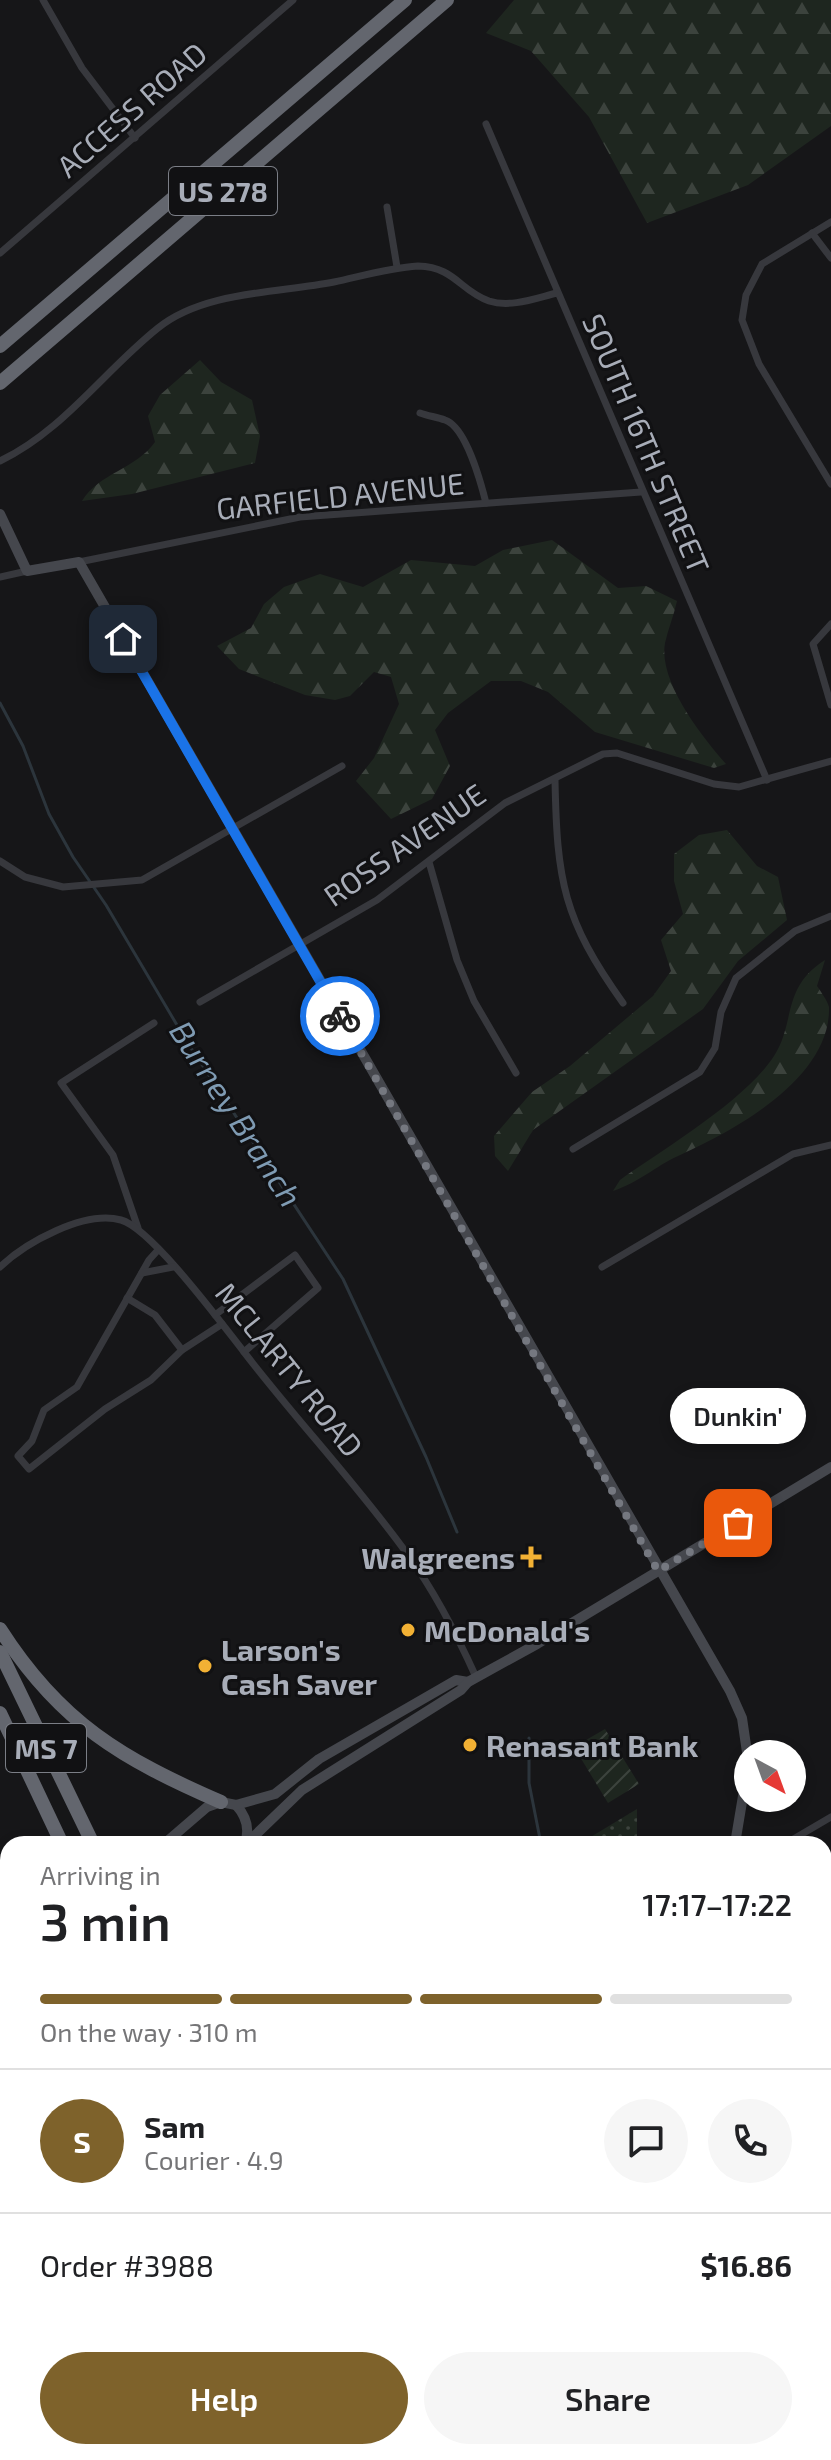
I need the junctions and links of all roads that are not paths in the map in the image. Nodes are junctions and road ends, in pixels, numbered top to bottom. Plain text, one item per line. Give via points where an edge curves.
1 (43, 0) edge
2 (293, 0) edge
3 (405, 0) edge
4 (447, 0) edge
5 (486, 124) dead end
6 (135, 138) junction
7 (387, 207) dead end
8 (831, 222) edge
9 (812, 233) junction
10 (0, 253) edge
11 (831, 258) edge
12 (397, 267) junction
13 (557, 293) junction
14 (0, 346) edge
15 (0, 383) edge
16 (420, 413) dead end
17 (0, 461) edge
18 (831, 484) edge
19 (641, 492) junction
20 (486, 503) junction
21 (0, 514) edge
22 (79, 562) junction
23 (27, 571) junction
24 (0, 577) edge
25 (831, 624) edge
26 (831, 705) edge
27 (831, 761) edge
28 (342, 766) dead end
29 (555, 780) junction
30 (767, 780) junction
31 (231, 828) junction
32 (0, 861) edge
33 (429, 862) junction
34 (831, 916) edge
35 (298, 943) junction
36 (200, 1002) dead end
37 (623, 1003) dead end
38 (154, 1023) dead end
39 (516, 1073) dead end
40 (831, 1145) edge
41 (573, 1149) dead end
42 (138, 1228) junction
43 (158, 1250) junction
44 (0, 1267) edge
45 (173, 1267) junction
46 (602, 1267) dead end
47 (142, 1273) junction
48 (127, 1298) junction
49 (215, 1315) junction
50 (222, 1324) junction
51 (182, 1350) junction
52 (244, 1352) junction
53 (831, 1467) edge
54 (658, 1571) junction
55 (0, 1629) edge
56 (0, 1652) edge
57 (472, 1679) junction
58 (0, 1713) edge
59 (745, 1740) edge
60 (228, 1804) junction
61 (740, 1812) edge
62 (831, 1817) edge
63 (58, 1836) edge
64 (89, 1836) edge
65 (173, 1836) edge
66 (247, 1836) edge
67 (253, 1836) edge
68 (736, 1836) edge
69 (799, 1836) edge

1 - 6 street via 82,68
2 - 6 street, ACCESS ROAD
3 - 14 highway, US 278
4 - 15 highway, US 278
5 - 13 street, SOUTH 16TH STREET
6 - 10 street, ACCESS ROAD
7 - 12 street
8 - 9 street
9 - 11 street
9 - 18 street via 762,264 746,295 742,320 759,364
12 - 13 street via 433,266 490,301 513,303
12 - 17 street via 202,306 161,325 55,427
13 - 19 street, SOUTH 16TH STREET
16 - 20 street via 454,426 472,457
19 - 20 street, GARFIELD AVENUE
19 - 30 street, SOUTH 16TH STREET
20 - 22 street, GARFIELD AVENUE via 300,517
21 - 23 street
22 - 23 street, GARFIELD AVENUE
22 - 31 street
23 - 24 street, GARFIELD AVENUE
25 - 26 street via 813,644 813,654
27 - 30 street, ROSS AVENUE
28 - 31 street
29 - 30 street, ROSS AVENUE via 603,754 617,753 714,784 739,787
29 - 33 street, ROSS AVENUE via 505,803
29 - 37 street via 556,859 564,893 578,934
31 - 32 street via 129,884 84,888 25,877
31 - 35 street
33 - 35 street, ROSS AVENUE via 377,900
33 - 39 street via 462,972
34 - 41 street via 795,931 736,978 721,1012 715,1048 700,1072
35 - 36 street, ROSS AVENUE
35 - 54 street
38 - 42 street via 61,1083 113,1155
40 - 46 street via 793,1154
42 - 43 street, MCLARTY ROAD
42 - 44 street via 113,1218 70,1227 31,1241
43 - 45 street, MCLARTY ROAD
43 - 47 street
45 - 47 street
45 - 49 street, MCLARTY ROAD
47 - 48 street
48 - 51 street via 155,1315
48 - 51 street via 77,1387 44,1410 32,1441 18,1456 29,1469 151,1380
49 - 50 street, MCLARTY ROAD
49 - 52 street via 295,1255 318,1288
50 - 51 street
50 - 52 street, MCLARTY ROAD
52 - 57 street, MCLARTY ROAD via 409,1556 441,1608
53 - 54 street
54 - 57 street
54 - 59 street via 730,1691
55 - 60 highway via 34,1677 87,1730 135,1764
56 - 64 highway, MS 7
57 - 60 street via 456,1680 394,1714 319,1759 275,1794
57 - 67 street via 302,1790
58 - 63 highway, MS 7
60 - 65 street via 195,1815
60 - 66 street via 245,1820
61 - 68 street
62 - 69 street

